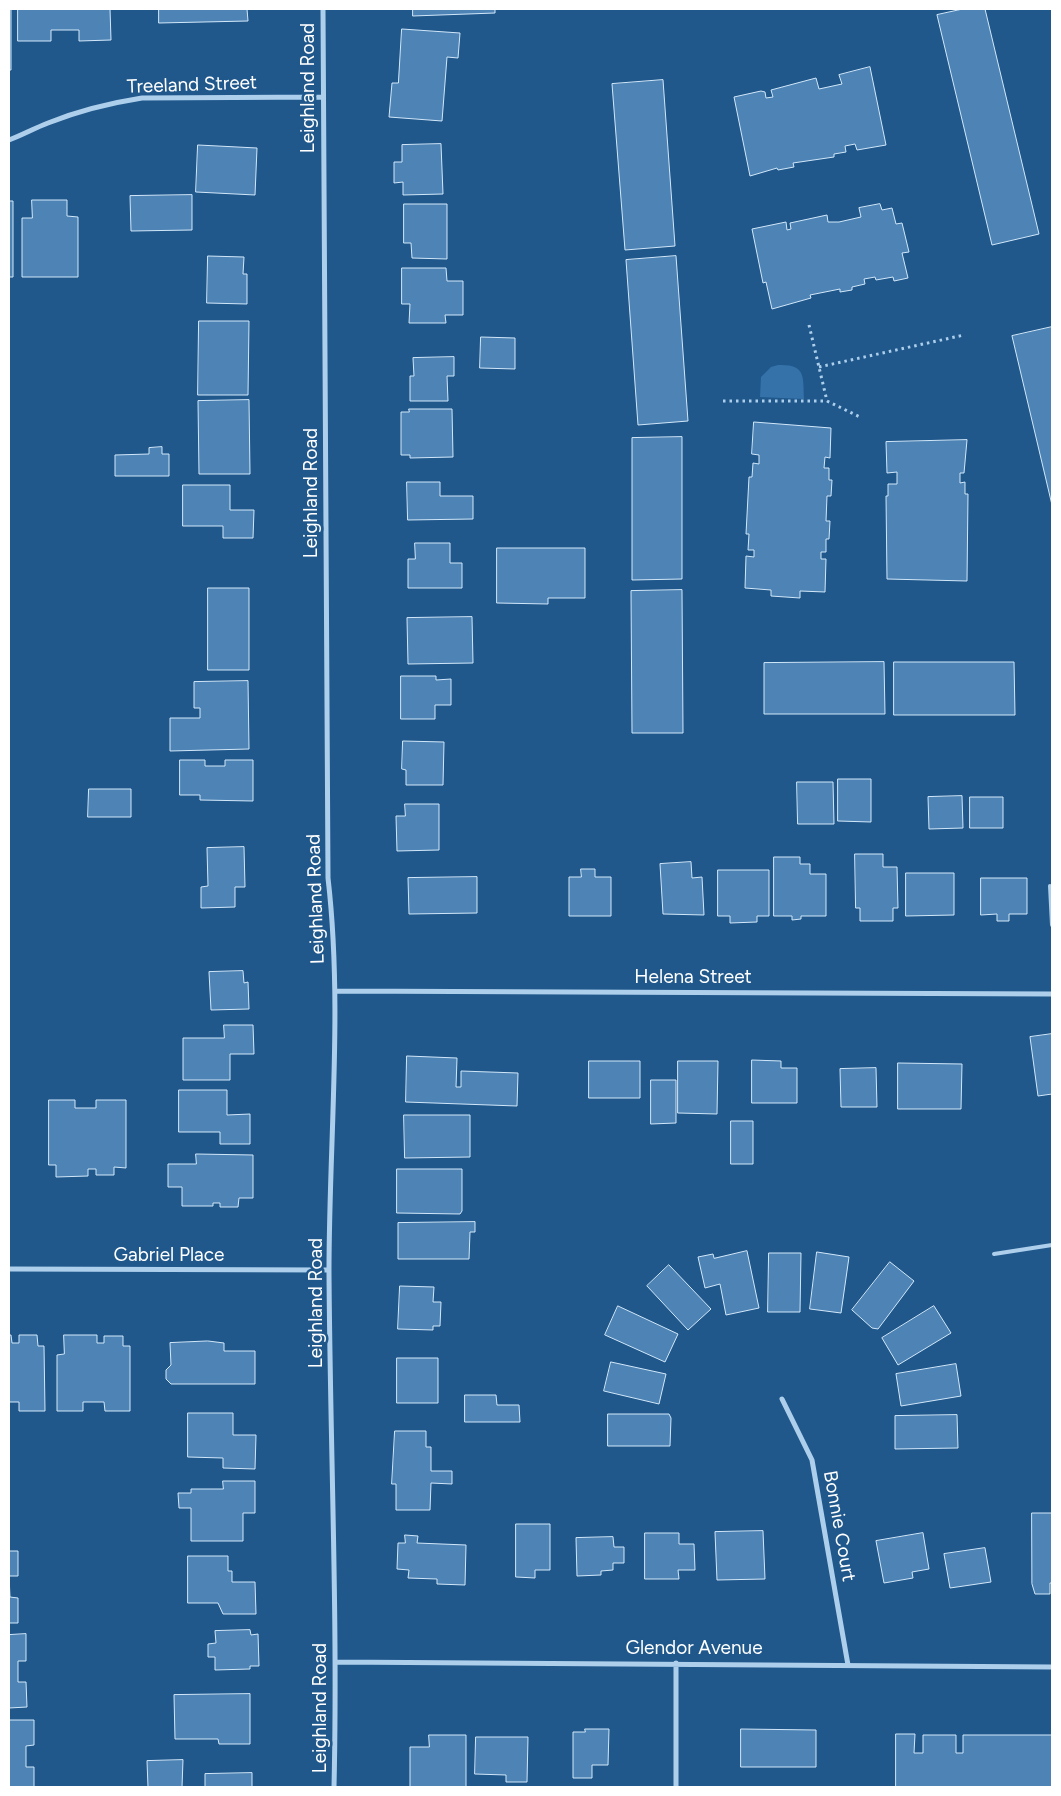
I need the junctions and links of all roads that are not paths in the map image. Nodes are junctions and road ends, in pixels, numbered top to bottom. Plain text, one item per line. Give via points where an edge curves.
1 (323, 9) edge
2 (323, 97) junction
3 (9, 140) edge
4 (1050, 886) dead end
5 (1052, 925) edge
6 (334, 991) junction
7 (1052, 994) edge
8 (1052, 1245) edge
9 (994, 1254) dead end
10 (9, 1270) edge
11 (329, 1270) junction
12 (782, 1399) dead end
13 (336, 1662) junction
14 (676, 1663) junction
15 (848, 1665) junction
16 (1052, 1667) edge
17 (334, 1787) edge
18 (676, 1787) edge

1 - 2 street, Leighland Road
2 - 3 street, Treeland Street via 142,98 82,111
2 - 6 street, Leighland Road via 328,868 334,926
4 - 5 lane
6 - 7 street, Helena Street
6 - 11 street, Leighland Road
8 - 9 lane
10 - 11 street, Gabriel Place
11 - 13 street, Leighland Road
12 - 15 street, Bonnie Court via 812,1460
13 - 14 street, Glendor Avenue
13 - 17 street, Leighland Road
14 - 15 street, Glendor Avenue
14 - 18 street
15 - 16 street, Glendor Avenue

